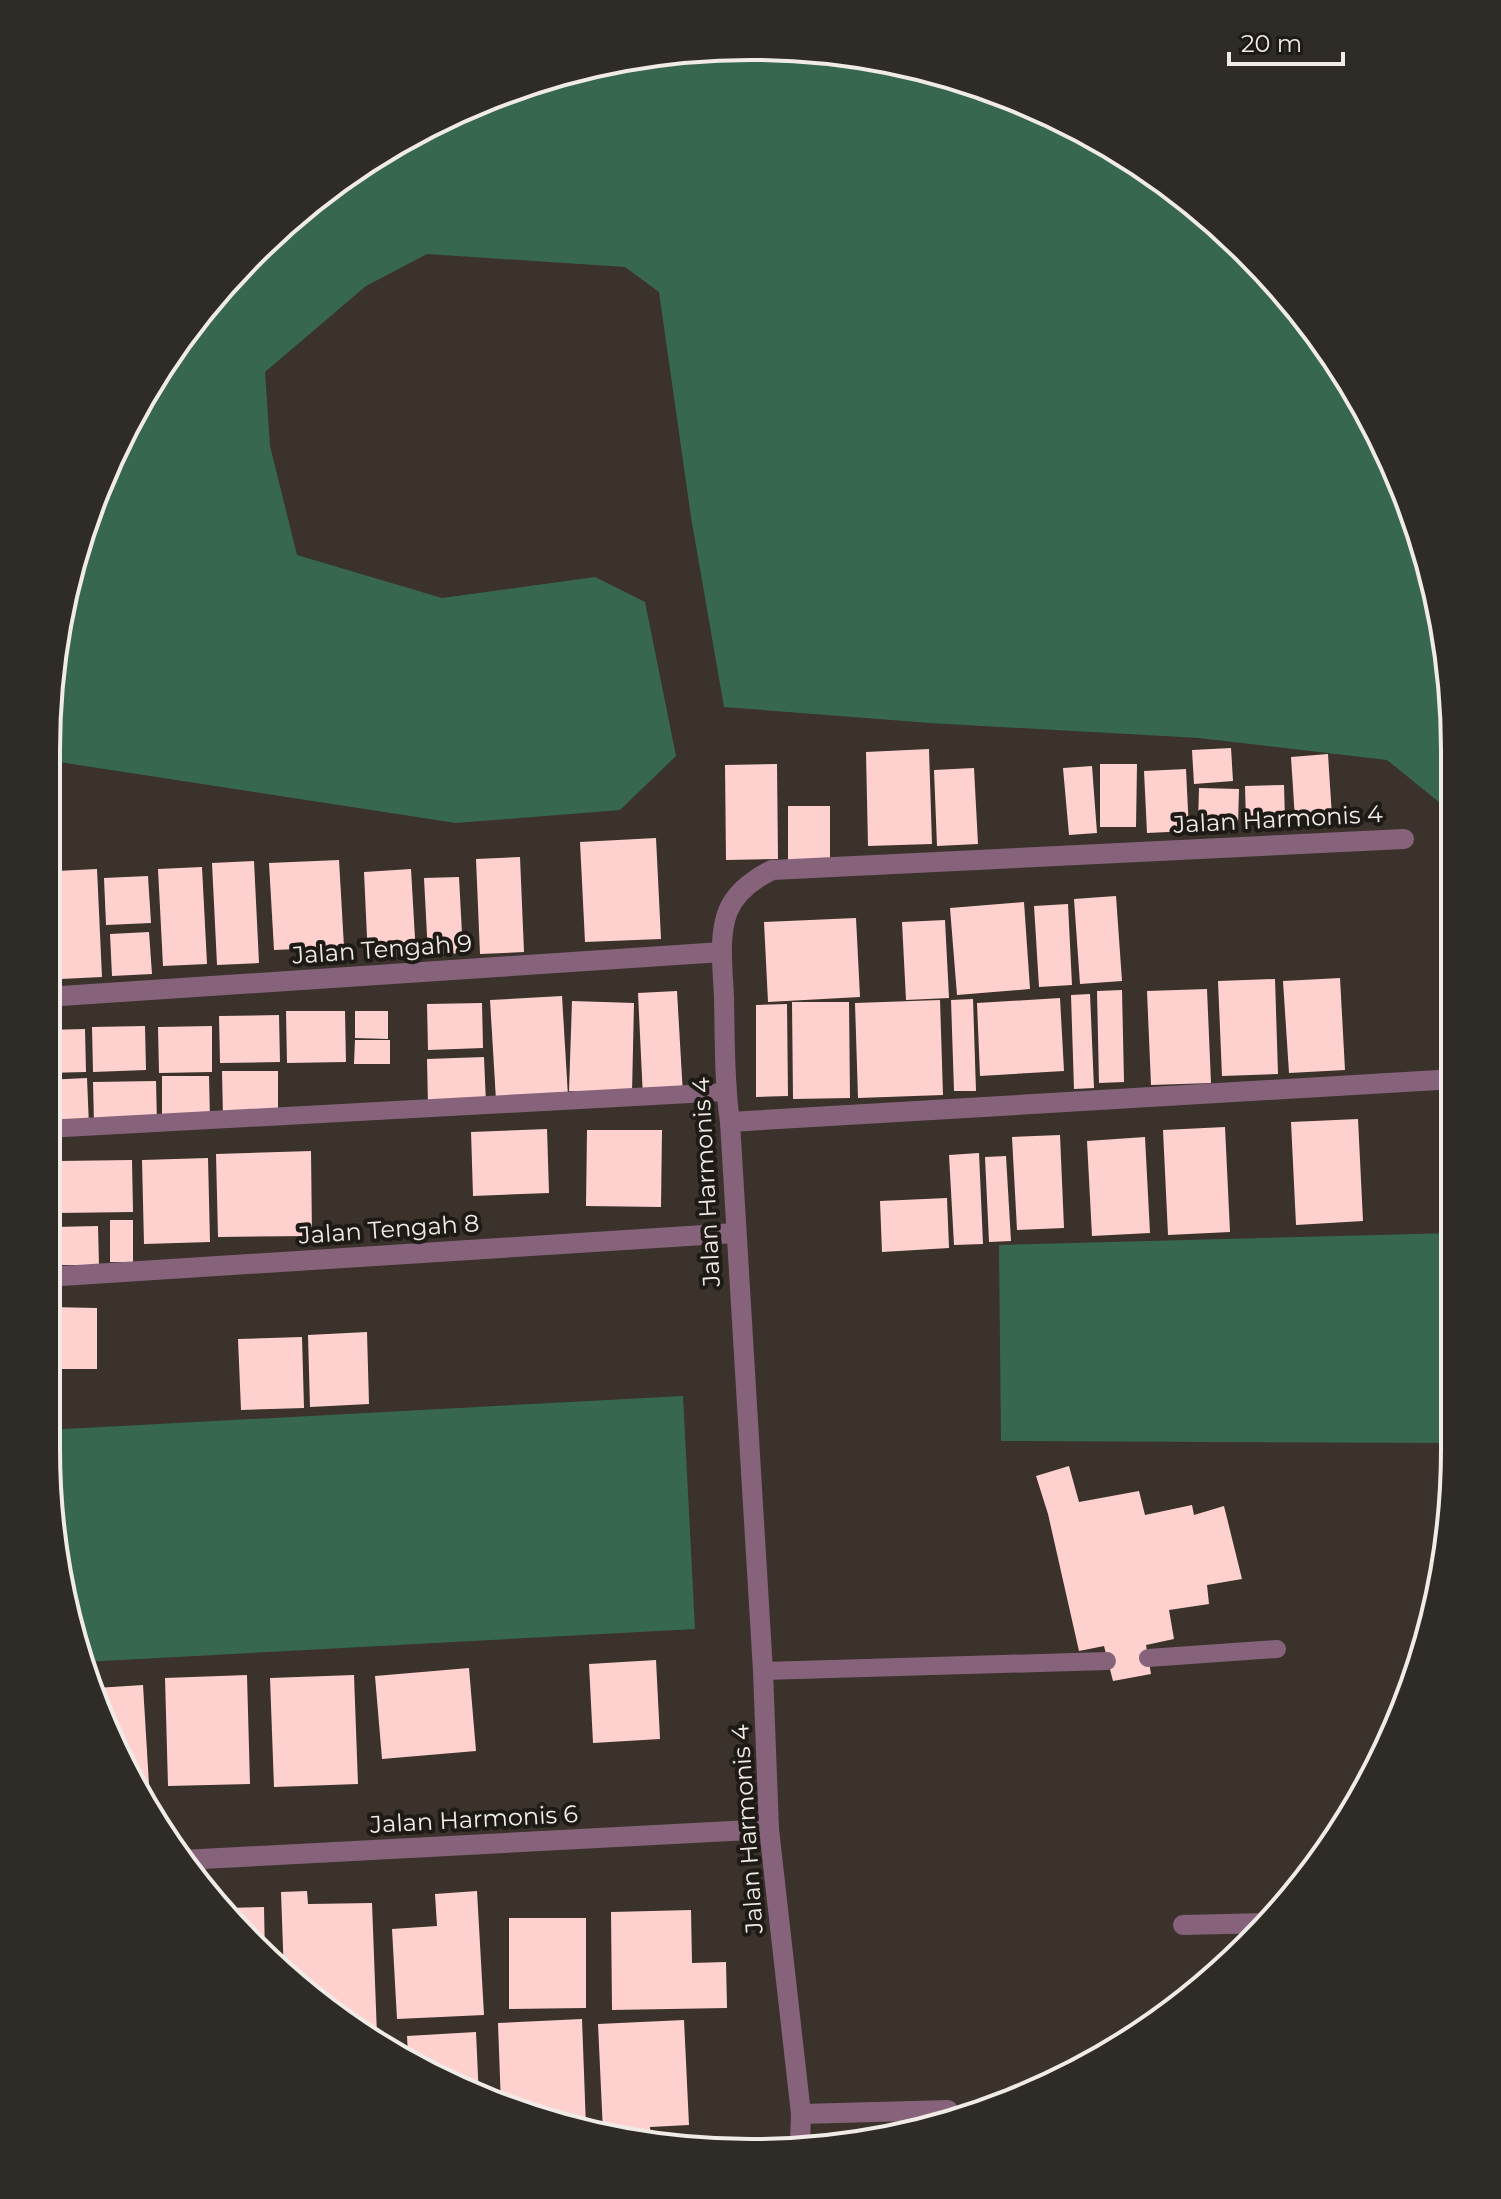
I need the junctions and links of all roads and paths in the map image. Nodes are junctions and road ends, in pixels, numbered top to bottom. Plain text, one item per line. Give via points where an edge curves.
1 (1404, 839) dead end
2 (722, 952) junction
3 (60, 996) edge
4 (1441, 1080) edge
5 (726, 1092) junction
6 (730, 1122) junction
7 (60, 1128) edge
8 (735, 1233) junction
9 (60, 1276) edge
10 (1277, 1649) dead end
11 (1148, 1658) dead end
12 (1107, 1661) dead end
13 (763, 1671) junction
14 (769, 1829) junction
15 (196, 1859) edge
16 (1252, 1923) edge
17 (1183, 1925) dead end
18 (945, 2110) edge
19 (801, 2114) junction
20 (800, 2138) edge

1 - 2 street, Jalan Harmonis 4 via 772,870 736,897 727,914
2 - 3 street, Jalan Tengah 9
2 - 5 street, Jalan Harmonis 4
4 - 6 street
5 - 6 street, Jalan Harmonis 4
5 - 7 lane
6 - 8 street, Jalan Harmonis 4
8 - 9 street, Jalan Tengah 8
8 - 13 street, Jalan Harmonis 4
10 - 11 lane
12 - 13 lane
13 - 14 street, Jalan Harmonis 4
14 - 15 street, Jalan Harmonis 6
14 - 19 street, Jalan Harmonis 4
16 - 17 street
18 - 19 street
19 - 20 street, Jalan Harmonis 4

